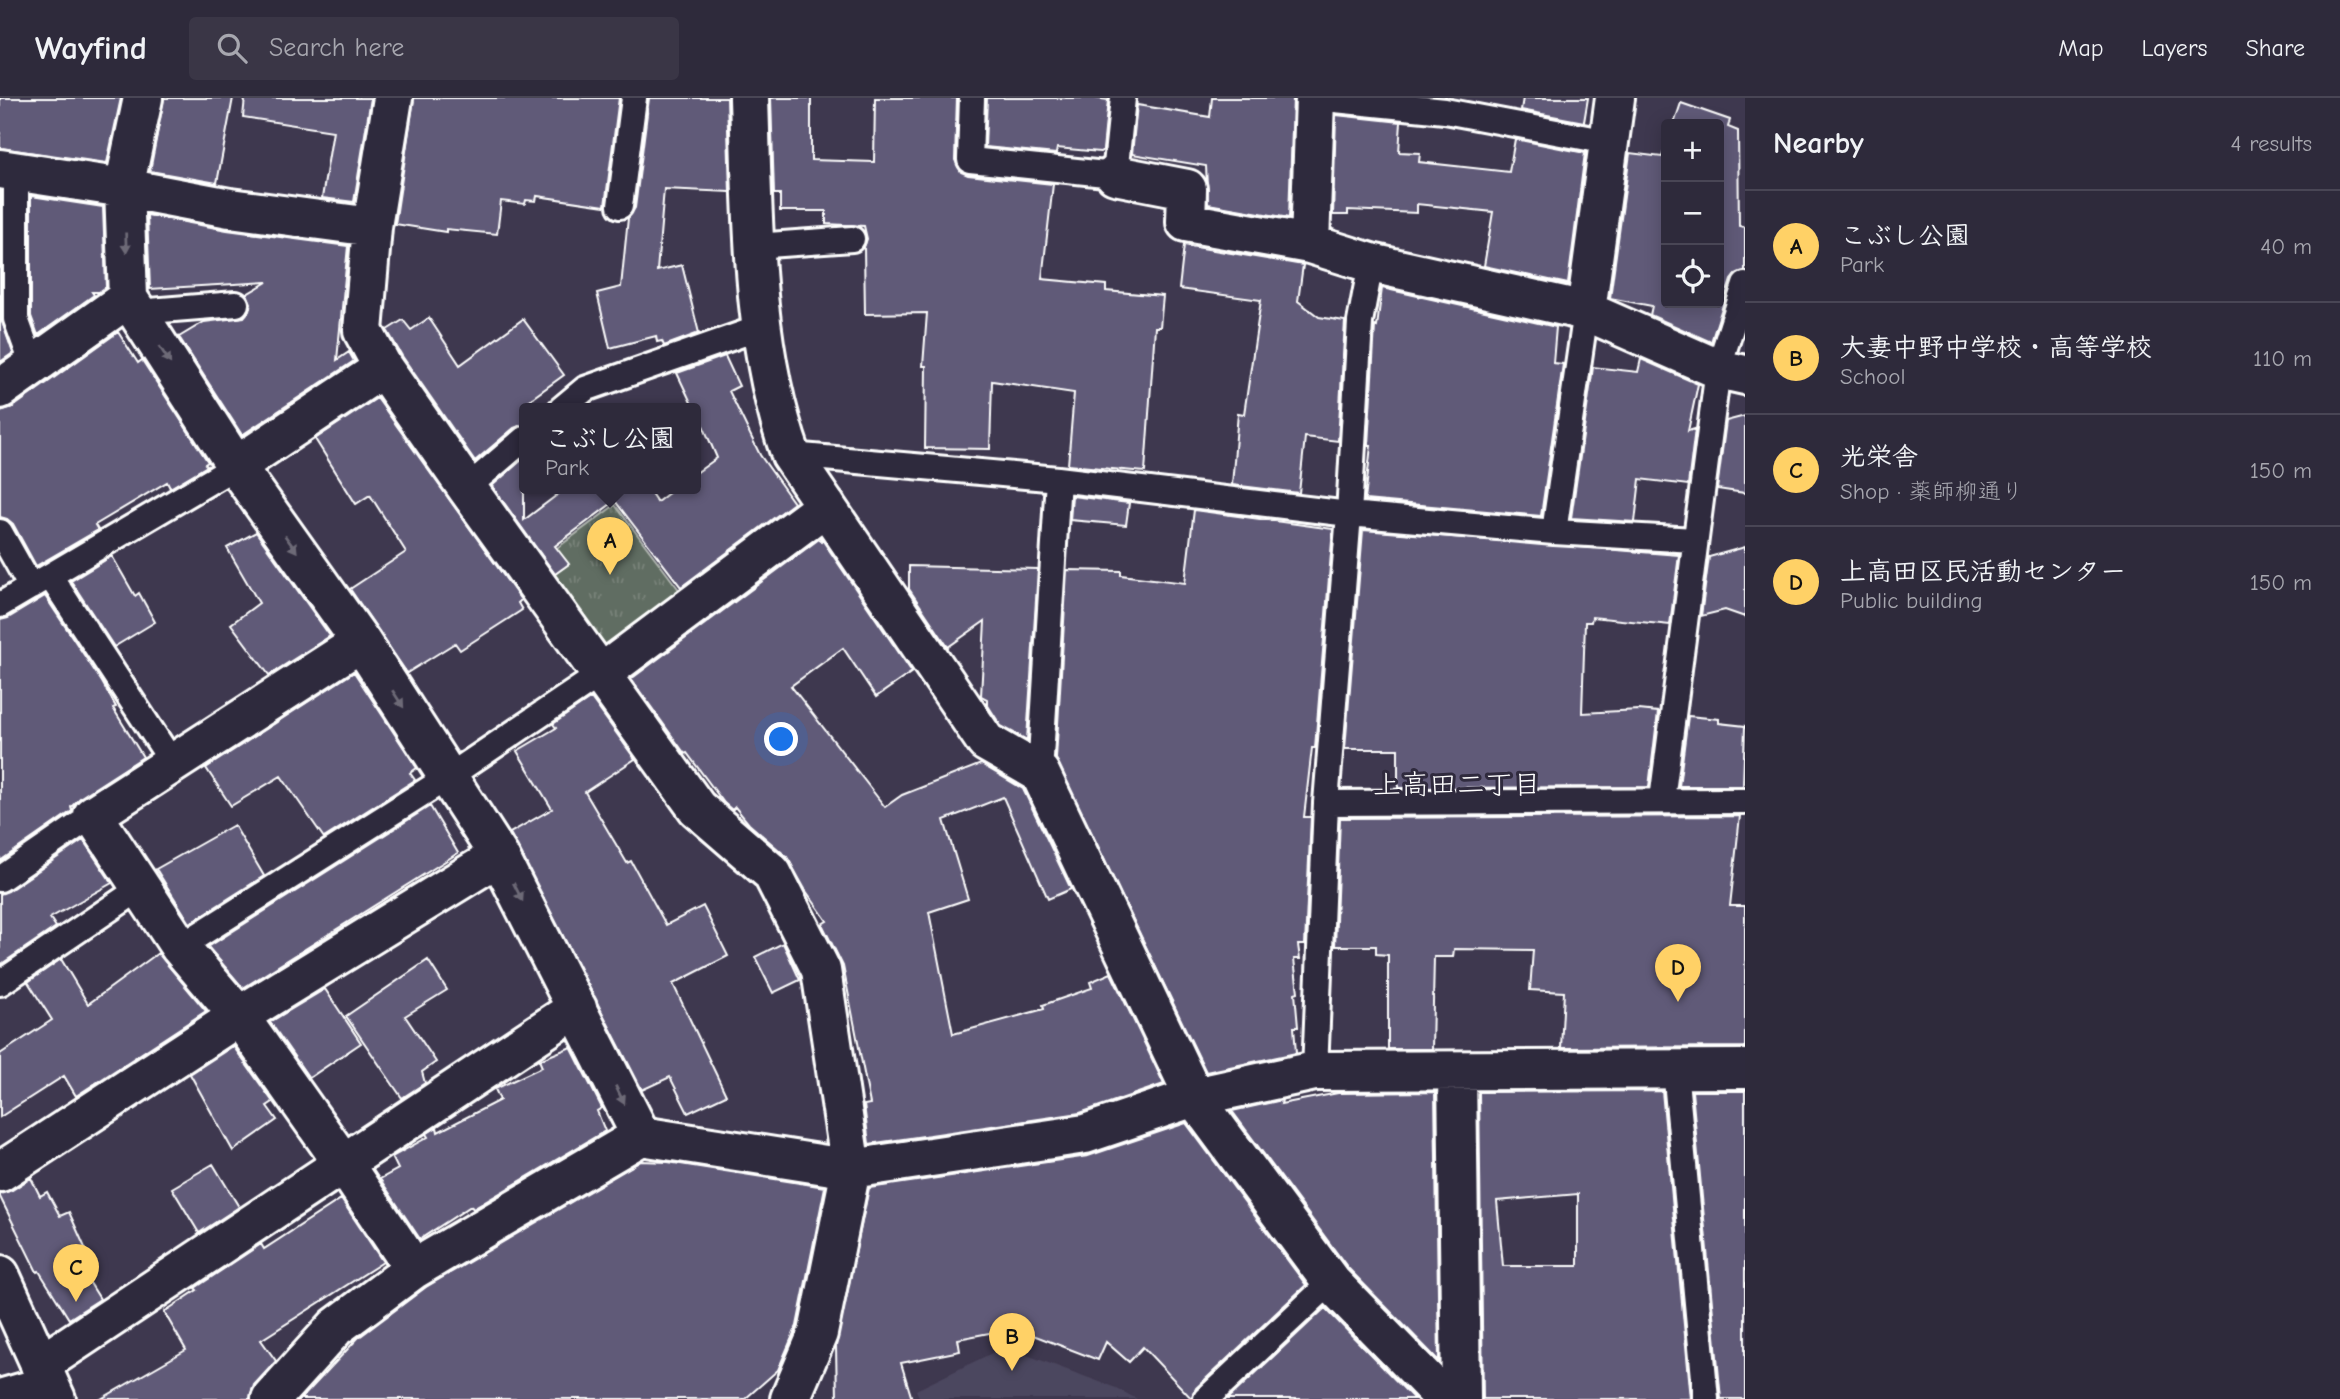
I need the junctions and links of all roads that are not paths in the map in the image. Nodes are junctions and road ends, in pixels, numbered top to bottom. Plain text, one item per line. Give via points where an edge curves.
1 (143, 98) edge
2 (393, 98) edge
3 (634, 98) edge
4 (749, 98) edge
5 (972, 98) edge
6 (1123, 98) edge
7 (1315, 98) edge
8 (1615, 98) edge
9 (1609, 142) junction
10 (8, 171) edge
11 (1115, 175) junction
12 (124, 188) junction
13 (620, 206) dead end
14 (372, 227) junction
15 (852, 239) dead end
16 (1310, 244) junction
17 (754, 246) junction
18 (1371, 263) junction
19 (1745, 285) edge
20 (236, 304) dead end
21 (132, 305) junction
22 (1586, 311) junction
23 (762, 327) junction
24 (33, 366) junction
25 (383, 368) junction
26 (1731, 372) edge
27 (0, 389) edge
28 (568, 403) edge
29 (519, 443) edge
30 (791, 455) junction
31 (236, 466) junction
32 (1058, 479) junction
33 (467, 488) junction
34 (826, 506) junction
35 (1349, 514) junction
36 (0, 532) edge
37 (1555, 532) junction
38 (1695, 540) junction
39 (41, 582) junction
40 (0, 605) edge
41 (361, 642) junction
42 (601, 674) junction
43 (172, 762) junction
44 (1040, 773) junction
45 (448, 777) junction
46 (1662, 800) junction
47 (1745, 802) edge
48 (1326, 803) junction
49 (93, 815) junction
50 (499, 856) junction
51 (0, 879) edge
52 (142, 887) junction
53 (180, 947) junction
54 (0, 982) edge
55 (578, 1007) junction
56 (239, 1016) junction
57 (1675, 1069) junction
58 (1745, 1069) edge
59 (1315, 1071) junction
60 (1457, 1071) junction
61 (1194, 1097) junction
62 (640, 1136) junction
63 (343, 1163) junction
64 (851, 1168) junction
65 (0, 1172) edge
66 (414, 1269) junction
67 (0, 1275) edge
68 (1331, 1282) junction
69 (48, 1383) edge
70 (787, 1397) edge
71 (0, 1399) edge
72 (271, 1399) edge
73 (1206, 1399) edge
74 (1445, 1399) edge
75 (1461, 1399) edge
76 (1706, 1399) edge

1 - 12 street
2 - 14 street
3 - 13 lane
4 - 17 street
5 - 11 lane via 970,160
6 - 11 lane
7 - 9 lane via 1445,111
7 - 16 street
8 - 9 street
9 - 22 street
10 - 12 street
10 - 24 lane via 16,319
11 - 16 street via 1187,189 1186,222
12 - 14 street
12 -> 21 street
14 - 25 street via 363,331
15 - 17 lane
16 - 18 street
17 - 23 street
18 - 22 street
18 - 35 lane via 1360,322
19 - 26 lane
20 - 21 lane
21 - 24 street
21 -> 31 street
22 - 26 street
22 - 37 lane
23 - 28 lane via 585,389
23 - 30 street via 781,428
24 - 27 street
25 - 31 street
25 - 33 street
26 - 38 lane
29 - 33 lane
30 - 32 lane
30 - 34 street
31 - 39 lane
31 -> 41 street
32 - 35 lane
32 - 44 lane
33 - 42 street
34 - 42 street
34 - 44 street via 985,742
35 - 37 lane
35 - 48 lane
36 - 39 lane
37 - 38 lane
38 - 46 lane
39 - 40 lane
39 - 43 lane
41 - 43 street
41 -> 45 street
42 - 45 lane
42 - 64 street via 697,808 772,873 821,970
43 - 49 street
44 - 61 street
45 - 50 street
45 - 53 lane
46 - 47 lane
46 - 48 lane
48 - 59 lane
49 - 51 lane
49 - 52 street
50 -> 55 street
50 - 56 street
52 - 53 street
52 - 54 lane
53 - 56 street
55 -> 62 street
55 - 63 street
56 - 63 street
56 - 65 street
57 - 58 street
57 - 60 street
57 - 76 lane
59 - 60 street
59 - 61 street
60 - 75 street
61 - 64 street via 1085,1133
61 - 68 street
62 - 64 street
62 - 66 street
63 - 66 street
63 - 69 street
64 - 70 street via 818,1333
66 - 72 street via 336,1327
67 - 69 street
68 - 73 lane
68 - 74 street
69 - 71 street

